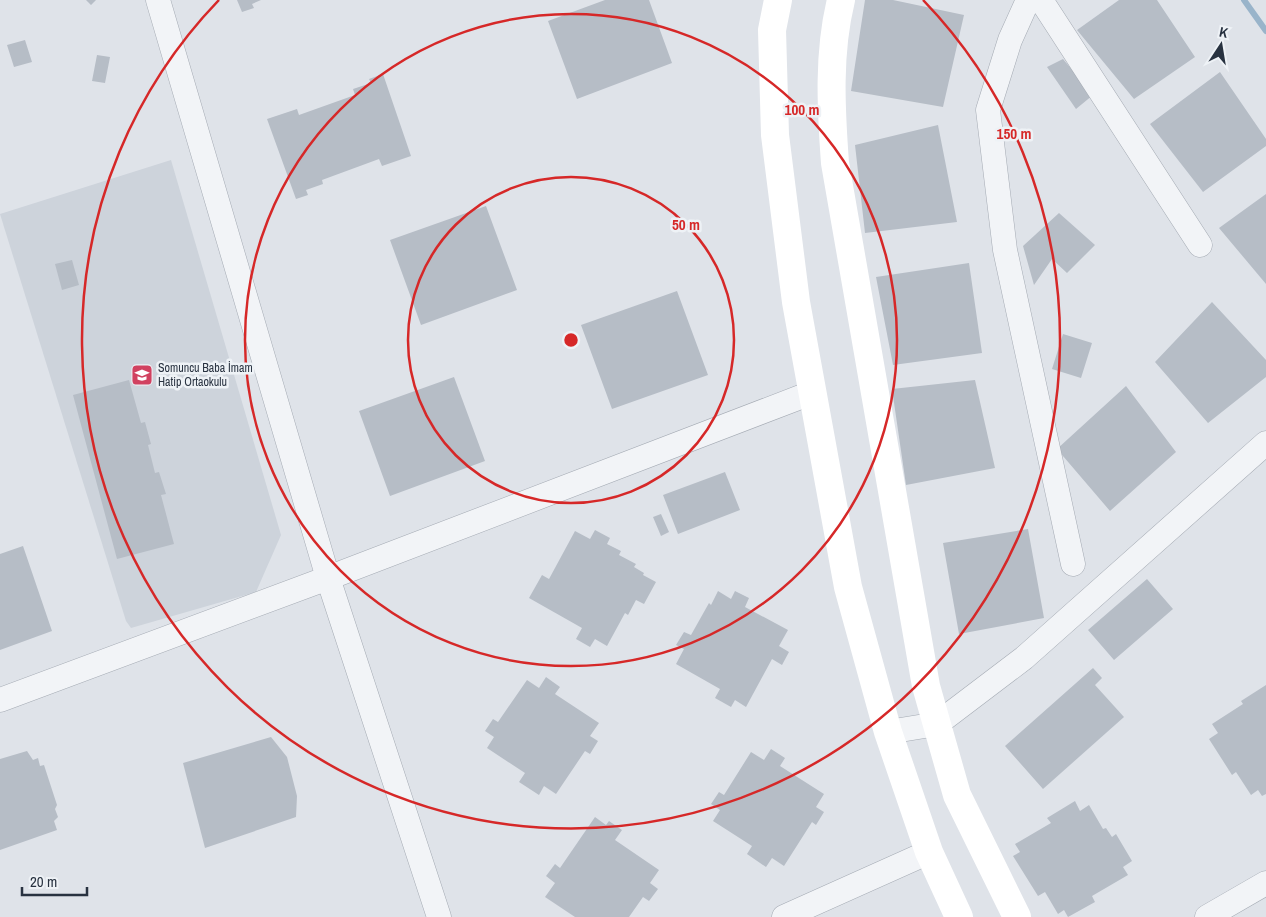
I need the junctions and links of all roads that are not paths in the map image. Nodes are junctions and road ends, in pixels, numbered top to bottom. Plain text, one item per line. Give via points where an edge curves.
1 (158, 0) edge
2 (778, 0) edge
3 (841, 0) edge
4 (1028, 0) edge
5 (1042, 0) edge
6 (1200, 245) dead end
7 (811, 393) junction
8 (1266, 443) edge
9 (1073, 564) dead end
10 (328, 578) junction
11 (0, 700) edge
12 (937, 724) junction
13 (888, 732) junction
14 (929, 852) junction
15 (1266, 883) edge
16 (439, 917) edge
17 (784, 917) edge
18 (959, 917) edge
19 (1017, 917) edge
20 (1208, 917) edge

1 - 10 street
2 - 7 main road via 772,30 776,135 796,302
3 - 12 main road via 836,21 830,94 835,163 926,686
4 - 9 street via 1010,40 988,110 1005,250
5 - 6 street
7 - 10 street
7 - 13 main road via 848,587
8 - 12 street via 1024,658
10 - 11 street
10 - 16 street
12 - 13 street
12 - 19 main road via 957,795
13 - 14 main road
14 - 17 street
14 - 18 main road
15 - 20 street

